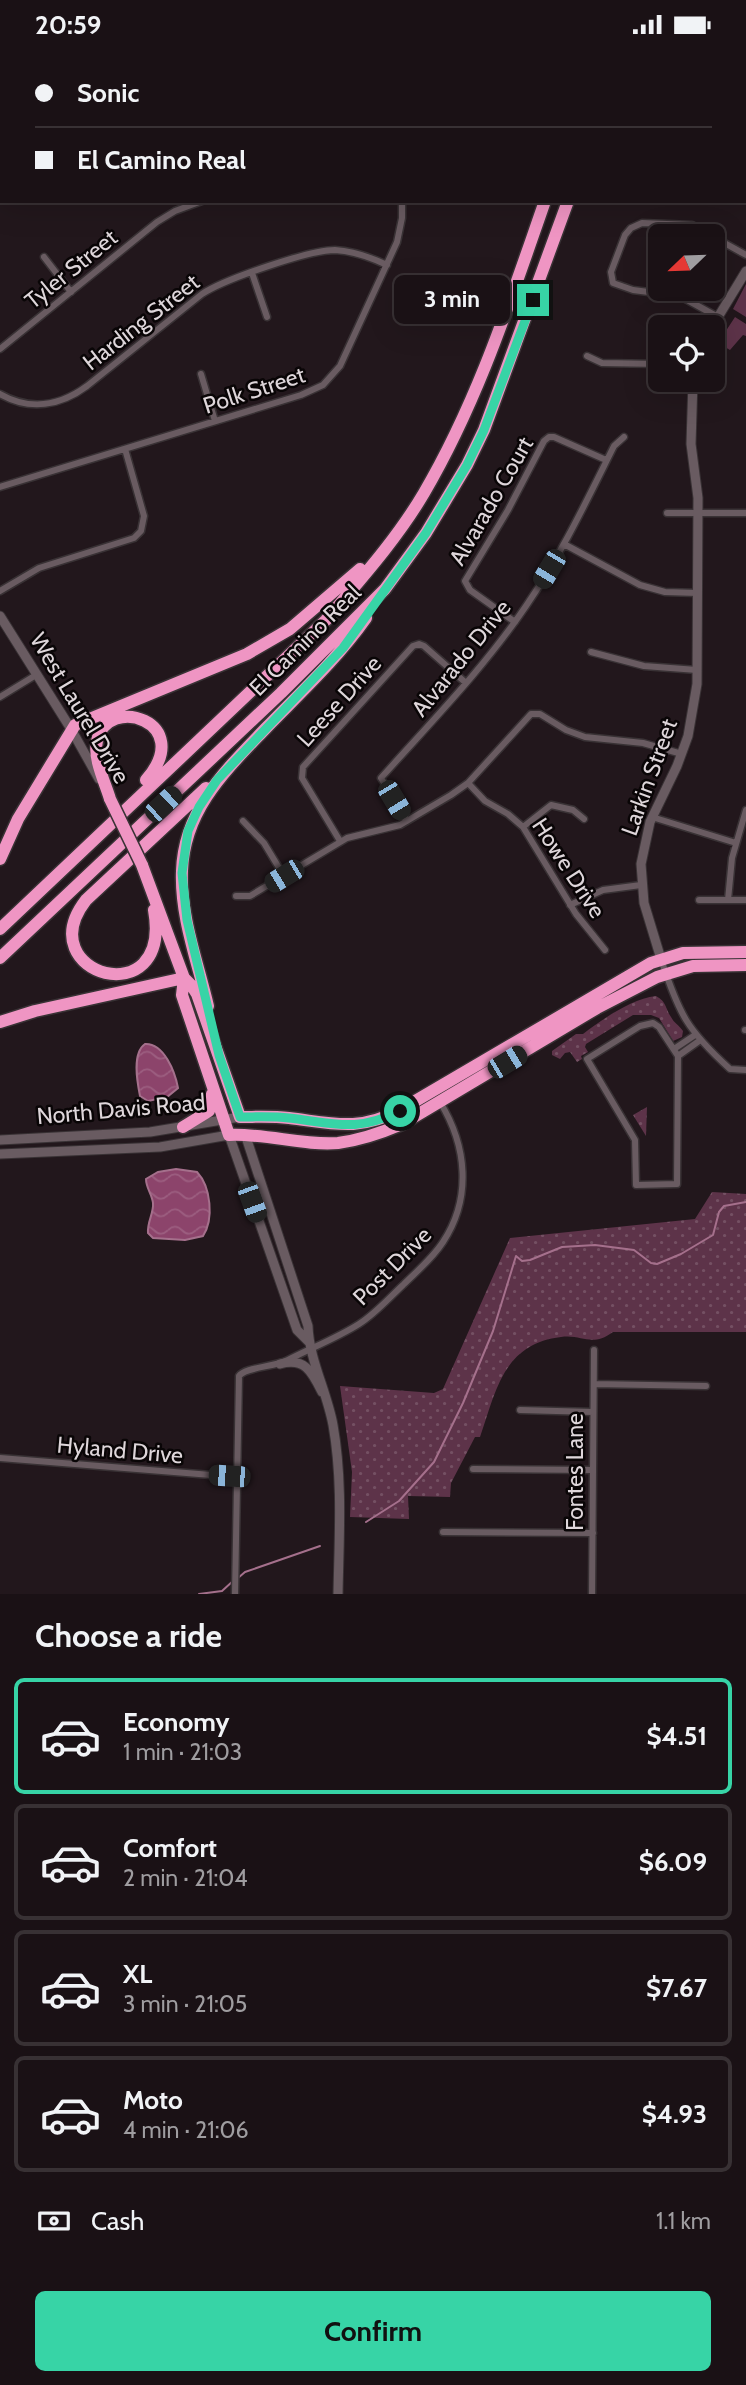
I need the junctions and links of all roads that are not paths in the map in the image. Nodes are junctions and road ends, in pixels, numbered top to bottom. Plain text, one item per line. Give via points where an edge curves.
1 (197, 203) edge
2 (402, 203) edge
3 (544, 203) edge
4 (567, 203) edge
5 (746, 255) edge
6 (44, 257) dead end
7 (387, 265) junction
8 (746, 271) edge
9 (252, 273) junction
10 (71, 292) junction
11 (714, 315) edge
12 (719, 315) edge
13 (267, 317) dead end
14 (0, 349) edge
15 (587, 356) dead end
16 (648, 364) edge
17 (201, 374) dead end
18 (693, 392) edge
19 (0, 394) edge
20 (215, 421) junction
21 (624, 437) dead end
22 (125, 449) junction
23 (606, 460) junction
24 (0, 487) edge
25 (667, 513) dead end
26 (746, 513) edge
27 (698, 514) junction
28 (397, 532) junction
29 (564, 544) junction
30 (386, 589) junction
31 (0, 591) edge
32 (698, 593) junction
33 (0, 616) edge
34 (515, 622) junction
35 (591, 652) dead end
36 (697, 670) junction
37 (36, 675) junction
38 (466, 683) junction
39 (0, 697) edge
40 (71, 729) junction
41 (682, 754) junction
42 (232, 763) junction
43 (468, 783) junction
44 (110, 799) junction
45 (746, 810) edge
46 (652, 817) junction
47 (584, 820) dead end
48 (243, 821) dead end
49 (407, 821) junction
50 (523, 827) junction
51 (104, 830) junction
52 (340, 841) junction
53 (736, 843) junction
54 (0, 859) edge
55 (284, 876) junction
56 (149, 882) junction
57 (641, 885) junction
58 (236, 896) dead end
59 (699, 900) dead end
60 (728, 900) junction
61 (746, 900) edge
62 (570, 905) junction
63 (0, 929) edge
64 (605, 950) dead end
65 (746, 952) edge
66 (0, 958) edge
67 (661, 959) junction
68 (746, 965) edge
69 (666, 973) junction
70 (184, 978) junction
71 (0, 1022) edge
72 (697, 1038) junction
73 (676, 1053) junction
74 (219, 1055) junction
75 (743, 1070) edge
76 (212, 1086) junction
77 (440, 1102) junction
78 (240, 1117) junction
79 (224, 1121) junction
80 (184, 1127) junction
81 (245, 1134) junction
82 (229, 1135) junction
83 (0, 1140) edge
84 (0, 1154) edge
85 (310, 1345) junction
86 (594, 1350) dead end
87 (280, 1364) junction
88 (594, 1384) junction
89 (706, 1386) dead end
90 (520, 1410) dead end
91 (593, 1412) junction
92 (331, 1415) junction
93 (0, 1458) edge
94 (472, 1469) dead end
95 (593, 1470) junction
96 (236, 1477) junction
97 (443, 1532) dead end
98 (593, 1533) junction
99 (235, 1594) edge
100 (338, 1594) edge
101 (592, 1594) edge

1 - 10 street, Tyler Street via 165,217
2 - 7 street, Polk Street via 399,234
3 - 28 highway, El Camino Real via 478,386 454,439
4 - 30 highway, El Camino Real via 484,430 426,533
5 - 11 street via 687,223 642,223 622,240 611,272 613,283 680,296
6 - 10 street
7 - 9 street, Harding Street via 357,253 330,250
7 - 20 street, Polk Street via 330,379 312,391
8 - 12 street
9 - 13 street
9 - 19 street, Harding Street via 202,294 66,399 34,405
10 - 14 street, Tyler Street
15 - 16 street via 599,362
17 - 20 street
18 - 27 street, Larkin Street via 691,444
20 - 22 street, Polk Street
21 - 23 street, Alvarado Drive
22 - 24 street, Polk Street
22 - 31 street via 143,509 138,534 38,568
23 - 29 street, Alvarado Drive
23 - 34 street, Alvarado Court via 554,437 545,439 503,519 465,578 468,588
25 - 27 street
26 - 27 street
27 - 32 street, Larkin Street
28 - 40 highway via 290,629 247,654
28 - 51 highway, El Camino Real via 326,620
29 - 32 street via 640,585 665,592
29 - 34 street, Alvarado Drive
30 - 42 highway via 343,648
30 - 66 highway, El Camino Real
32 - 36 street, Larkin Street
33 - 37 street, West Laurel Drive
34 - 38 street, Alvarado Drive
35 - 36 street via 644,666
36 - 41 street, Larkin Street via 695,704
37 - 39 street
37 - 40 street, West Laurel Drive
38 - 49 street, Alvarado Drive via 381,778
38 - 52 street, Leese Drive via 424,646 416,645 303,767 303,780
40 - 44 street, West Laurel Drive
40 - 54 highway
41 - 43 street via 643,743 585,737 534,713
41 - 46 street, Larkin Street
42 - 56 highway via 79,909 72,926 73,940 77,953 91,968 103,974 122,974 135,970 149,957 157,929
42 - 74 highway via 199,807 188,831 182,873 187,920
43 - 49 street
43 - 50 street, Howe Drive
44 - 51 highway via 97,756 98,736 117,719 141,718 159,735 162,757
44 - 56 highway, West Laurel Drive, bridge
45 - 53 street
46 - 53 street
46 - 57 street, Larkin Street via 642,850
47 - 50 street via 575,810 555,805
48 - 55 street via 264,843
49 - 52 street
50 - 62 street, Howe Drive
51 - 63 highway, El Camino Real
52 - 55 street
53 - 60 street
55 - 58 street via 250,896
56 - 70 highway, West Laurel Drive
57 - 62 street via 603,890
57 - 67 street, Larkin Street
59 - 60 street
60 - 61 street
62 - 64 street, Howe Drive
65 - 67 highway, North Davis Road via 693,952
67 - 69 street, Larkin Street
67 - 78 highway, North Davis Road via 387,1117 340,1126
68 - 69 highway, North Davis Road via 700,965
69 - 72 street, Larkin Street via 678,1008
69 - 77 highway, North Davis Road via 617,996
70 - 71 highway
70 - 74 highway, West Laurel Drive via 197,995
70 - 76 highway, West Laurel Drive via 182,995
72 - 73 street
72 - 75 street, Larkin Street via 730,1069
73 - 73 street via 677,1184 636,1185 635,1140 587,1059 649,1023 659,1027
74 - 78 highway, West Laurel Drive
76 - 79 highway, West Laurel Drive
76 - 80 highway via 209,1111
77 - 81 highway, North Davis Road via 402,1124 339,1143
77 - 85 street, Post Drive via 454,1128 463,1165 462,1195 449,1232 426,1262 363,1321
78 - 79 street, North Davis Road
79 - 80 street, North Davis Road
79 - 82 highway, West Laurel Drive
80 - 83 street, North Davis Road
81 - 82 highway, North Davis Road
81 - 85 street via 308,1325
82 - 84 street, North Davis Road via 160,1147
82 - 85 street, West Laurel Drive via 297,1329
85 - 87 street, Post Drive
85 - 92 street
86 - 88 street, Fontes Lane
87 - 92 street via 293,1361 307,1369
87 - 96 street, Post Drive via 246,1370 239,1376
88 - 89 street
88 - 91 street, Fontes Lane
90 - 91 street
91 - 95 street, Fontes Lane
92 - 100 street via 338,1473
93 - 96 street, Hyland Drive
94 - 95 street
95 - 98 street, Fontes Lane
96 - 99 street
97 - 98 street
98 - 101 street, Fontes Lane

